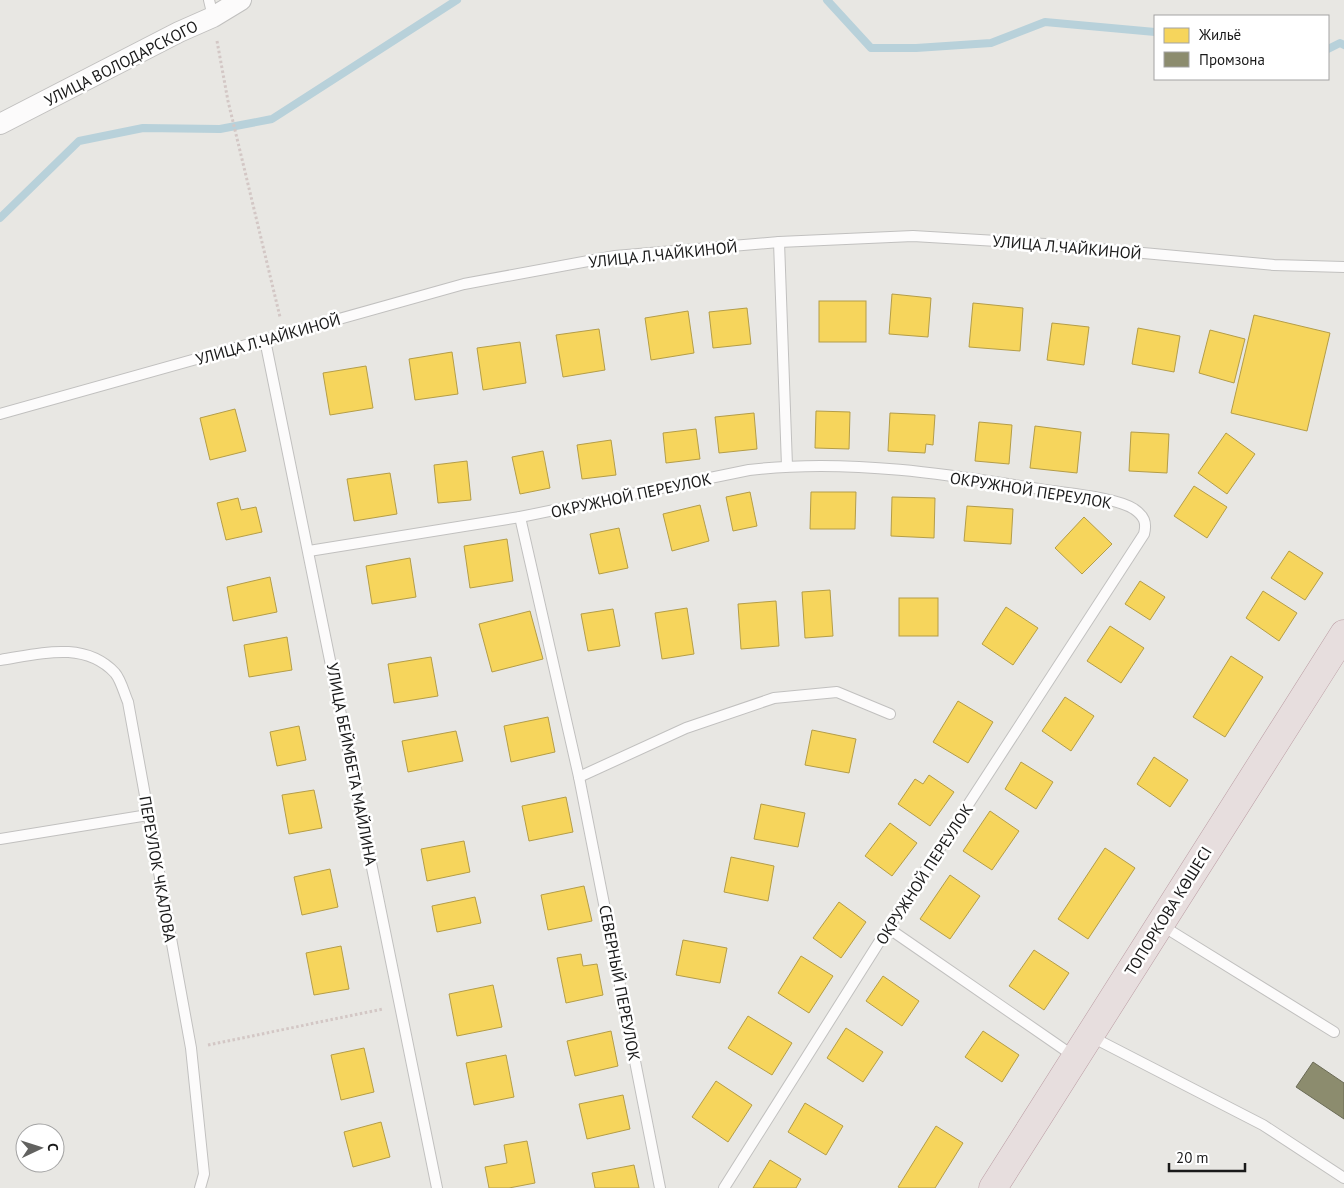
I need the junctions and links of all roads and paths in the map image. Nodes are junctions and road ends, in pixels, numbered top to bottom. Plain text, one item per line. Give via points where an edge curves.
1 (241, 0) edge
2 (211, 9) edge
3 (0, 124) edge
4 (779, 242) junction
5 (1344, 267) edge
6 (284, 335) junction
7 (264, 340) junction
8 (0, 414) edge
9 (787, 466) junction
10 (520, 518) junction
11 (309, 551) junction
12 (1344, 634) edge
13 (0, 660) edge
14 (890, 714) dead end
15 (579, 777) junction
16 (148, 815) junction
17 (0, 839) edge
18 (1160, 924) junction
19 (888, 928) junction
20 (400, 1005) junction
21 (1334, 1032) dead end
22 (1082, 1047) junction
23 (191, 1048) junction
24 (1344, 1178) edge
25 (200, 1188) edge
26 (437, 1188) edge
27 (660, 1188) edge
28 (724, 1188) edge
29 (993, 1188) edge

1 - 2 street, УЛИЦА ВОЛОДАРСКОГО
2 - 3 street, УЛИЦА ВОЛОДАРСКОГО via 179,32
2 - 6 path via 228,101
4 - 5 lane, УЛИЦА Л.ЧАЙКИНОЙ via 913,236 1045,244 1274,265
4 - 6 lane, УЛИЦА Л.ЧАЙКИНОЙ via 614,256 464,284
4 - 9 lane
6 - 7 lane, УЛИЦА Л.ЧАЙКИНОЙ
7 - 8 lane, УЛИЦА Л.ЧАЙКИНОЙ
7 - 11 lane, УЛИЦА БЕЙМБЕТА МАЙЛИНА
9 - 10 lane, ОКРУЖНОЙ ПЕРЕУЛОК via 750,470
9 - 19 lane, ОКРУЖНОЙ ПЕРЕУЛОК via 858,467 977,479 1094,497 1132,508 1144,518 1146,526 1144,534
10 - 11 lane, ОКРУЖНОЙ ПЕРЕУЛОК
10 - 15 lane, СЕВЕРНЫЙ ПЕРЕУЛОК
11 - 20 lane, УЛИЦА БЕЙМБЕТА МАЙЛИНА
12 - 18 highway, ТОПОРКОВА КӨШЕСІ
13 - 16 lane, ПЕРЕУЛОК ЧКАЛОВА via 61,651 92,655 116,674 128,702
14 - 15 lane via 836,692 774,698 686,728
15 - 27 lane, СЕВЕРНЫЙ ПЕРЕУЛОК
16 - 17 lane
16 - 23 lane, ПЕРЕУЛОК ЧКАЛОВА
18 - 21 lane
18 - 22 highway, ТОПОРКОВА КӨШЕСІ
19 - 22 lane
19 - 28 lane, ОКРУЖНОЙ ПЕРЕУЛОК
20 - 23 path
20 - 26 lane, УЛИЦА БЕЙМБЕТА МАЙЛИНА
22 - 24 lane via 1263,1125
22 - 29 highway, ТОПОРКОВА КӨШЕСІ
23 - 25 lane, ПЕРЕУЛОК ЧКАЛОВА via 204,1174

